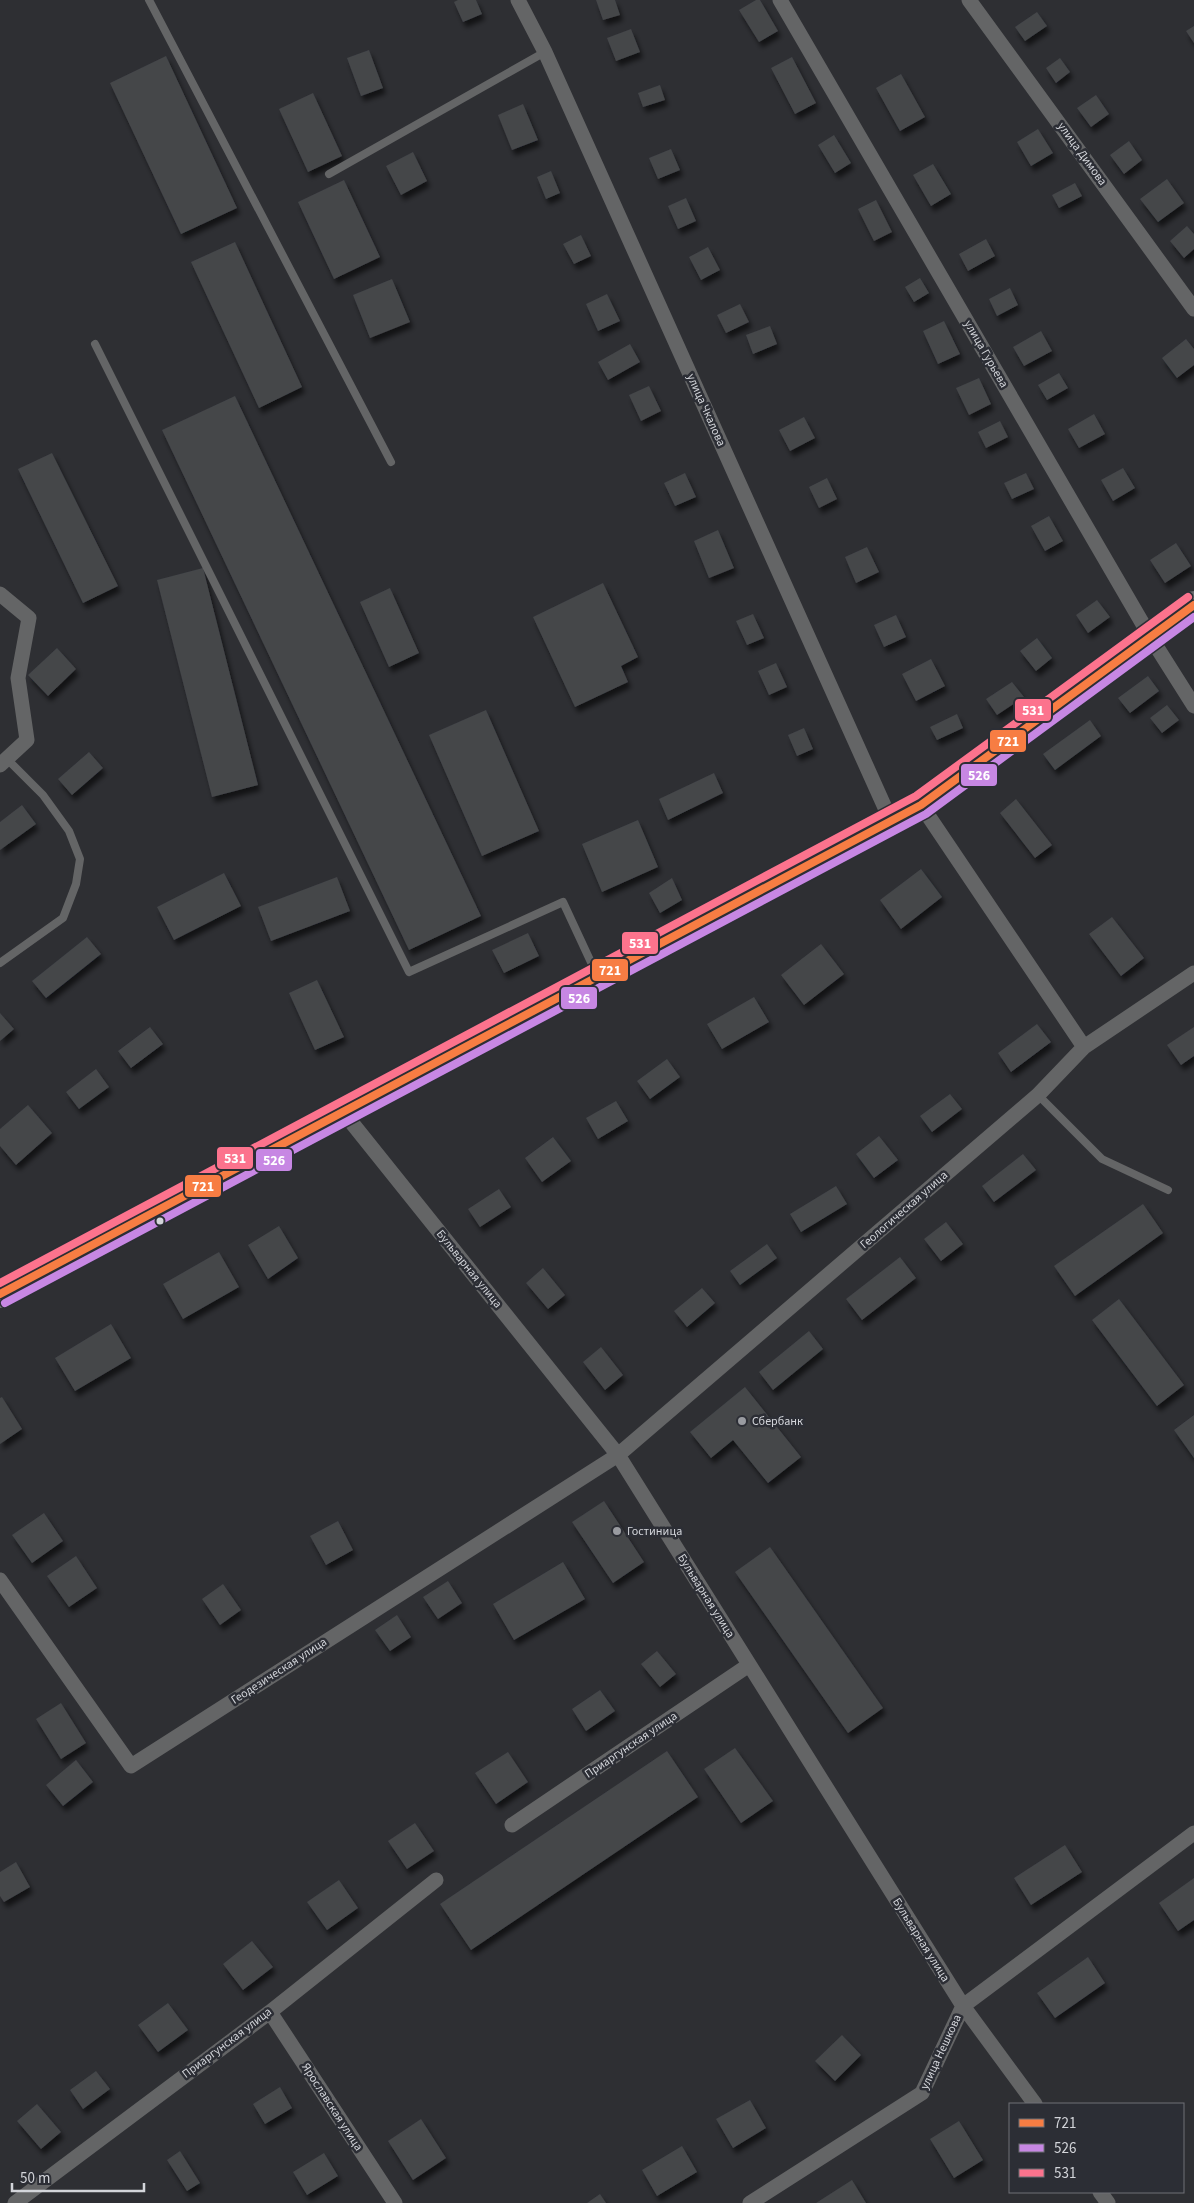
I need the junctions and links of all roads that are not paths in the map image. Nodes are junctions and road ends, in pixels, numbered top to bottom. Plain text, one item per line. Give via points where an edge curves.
1 (149, 0) edge
2 (518, 0) edge
3 (780, 0) edge
4 (969, 0) edge
5 (545, 52) junction
6 (329, 174) dead end
7 (1194, 309) edge
8 (95, 344) dead end
9 (391, 462) dead end
10 (0, 594) edge
11 (1194, 605) edge
12 (1151, 638) junction
13 (1194, 706) edge
14 (3, 762) edge
15 (921, 805) junction
16 (891, 821) junction
17 (0, 963) edge
18 (1194, 973) edge
19 (598, 977) junction
20 (1084, 1047) junction
21 (1038, 1095) junction
22 (344, 1113) junction
23 (1168, 1190) dead end
24 (0, 1293) edge
25 (618, 1455) junction
26 (0, 1580) edge
27 (749, 1665) junction
28 (512, 1825) dead end
29 (1194, 1833) edge
30 (436, 1880) dead end
31 (963, 2006) junction
32 (270, 2012) junction
33 (1034, 2103) edge
34 (15, 2203) edge
35 (395, 2203) edge
36 (750, 2203) edge

1 - 9 lane
2 - 5 street, улица Чкалова
3 - 12 street, улица Гурьева
4 - 7 street, улица Димова
5 - 6 lane
5 - 16 street, улица Чкалова
8 - 19 lane via 409,972 563,902
10 - 14 street via 29,618 18,678 27,740
11 - 12 highway
12 - 13 street, улица Гурьева
12 - 15 highway
14 - 17 lane via 48,802 69,831 80,859 76,884 63,918
15 - 16 highway
15 - 20 street
16 - 19 highway
18 - 20 street, Геологическая улица
19 - 22 highway
20 - 21 street, Геологическая улица
21 - 23 lane via 1102,1159
21 - 25 street, Геологическая улица
22 - 24 highway
22 - 25 street, Бульварная улица
25 - 26 street, Геодезическая улица via 131,1766
25 - 27 street, Бульварная улица
27 - 28 street, Приаргунская улица
27 - 31 street, Бульварная улица
29 - 31 street, улица Нешкова
30 - 32 street, Приаргунская улица
31 - 33 street, Бульварная улица
31 - 36 street, улица Нешкова via 922,2093
32 - 34 street, Приаргунская улица
32 - 35 street, Ярославская улица

